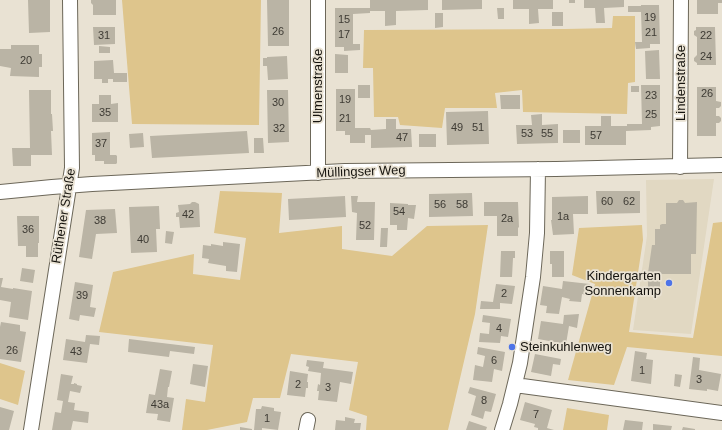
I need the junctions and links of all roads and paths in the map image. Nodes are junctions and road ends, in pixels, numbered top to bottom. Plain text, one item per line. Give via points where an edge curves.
1 (70, 0) edge
2 (318, 0) edge
3 (681, 0) edge
4 (722, 165) edge
5 (680, 167) junction
6 (538, 169) junction
7 (318, 172) junction
8 (70, 186) junction
9 (0, 192) edge
10 (515, 385) junction
11 (722, 413) edge
12 (31, 430) edge
13 (502, 430) edge

1 - 8 street, Rüthener Straße
2 - 7 street, Ulmenstraße
3 - 5 street, Lindenstraße
4 - 5 street, Müllingser Weg
5 - 6 street, Müllingser Weg
6 - 7 street, Müllingser Weg
6 - 10 street via 533,277
7 - 8 street, Müllingser Weg
8 - 9 street, Müllingser Weg
8 - 12 street, Rüthener Straße
10 - 11 street
10 - 13 street

